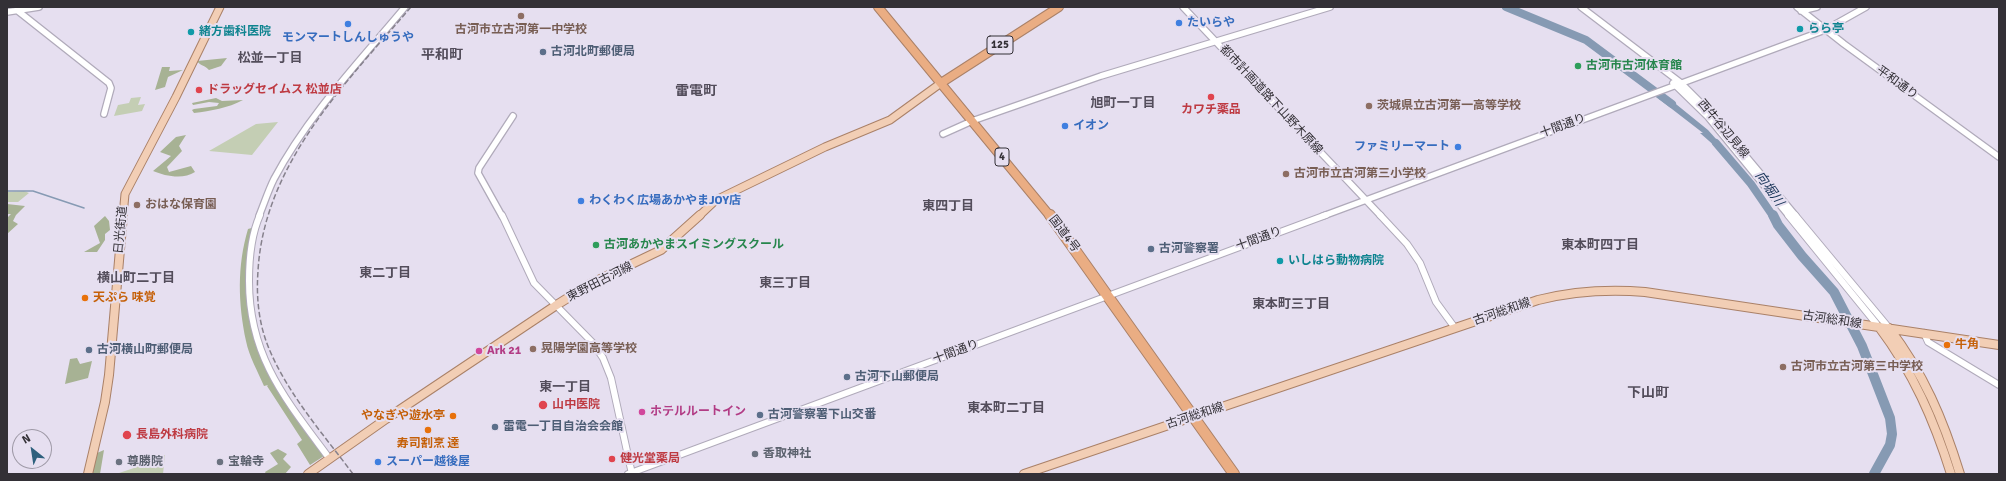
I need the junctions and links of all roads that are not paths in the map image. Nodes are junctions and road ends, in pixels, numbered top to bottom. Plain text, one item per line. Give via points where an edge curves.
1 (39, 7) edge
2 (220, 7) edge
3 (406, 7) edge
4 (878, 7) edge
5 (1059, 7) edge
6 (1183, 7) edge
7 (1330, 7) edge
8 (1576, 7) edge
9 (1581, 7) edge
10 (1797, 7) edge
11 (1817, 7) edge
12 (1866, 7) edge
13 (17, 8) edge
14 (1801, 11) junction
15 (7, 12) edge
16 (1824, 30) junction
17 (1217, 42) junction
18 (941, 83) junction
19 (1678, 84) junction
20 (104, 114) dead end
21 (513, 116) dead end
22 (972, 121) junction
23 (943, 134) dead end
24 (1999, 157) edge
25 (1365, 200) junction
26 (1108, 295) junction
27 (555, 306) junction
28 (1884, 327) junction
29 (1455, 328) junction
30 (1924, 333) junction
31 (1999, 345) edge
32 (1999, 385) edge
33 (1194, 416) junction
34 (329, 458) junction
35 (88, 474) edge
36 (308, 474) edge
37 (630, 474) edge
38 (1024, 474) edge
39 (1234, 474) edge
40 (1951, 474) edge
41 (1960, 474) edge

1 - 13 street
2 - 35 main road, 日光街道 via 125,194 109,375
3 - 34 street via 293,146 269,188 259,213 252,242 248,266 248,293 256,339 268,368 283,394
4 - 18 highway, 国道4号 / 4
5 - 18 highway, 125
6 - 17 street, 都市計画道路下山野木原線
7 - 17 street
8 - 19 street, 西牛谷辺見線
9 - 19 street, 西牛谷辺見線
10 - 14 street, 平和通り
11 - 14 street
12 - 16 street, 十間通り
13 - 15 street
13 - 20 street via 109,83 111,88
14 - 16 street, 平和通り
16 - 19 street, 十間通り
16 - 24 street, 平和通り
17 - 22 street via 1101,76
17 - 25 street, 都市計画道路下山野木原線
18 - 22 highway, 国道4号 / 4
18 - 27 main road, 東野田古河線 via 890,120 727,193 707,207 661,250 590,284
19 - 25 street, 十間通り
19 - 28 street, 西牛谷辺見線 via 1724,128
21 - 27 street via 478,173 516,242 534,283
22 - 23 street
22 - 26 highway, 国道4号 / 4 via 1061,229
25 - 26 street, 十間通り
25 - 29 street, 都市計画道路下山野木原線 via 1413,251 1436,302
26 - 33 highway, 国道4号 / 4
26 - 37 street, 十間通り
27 - 34 main road, 東野田古河線
27 - 37 street via 593,343 606,365 613,387
28 - 29 main road, 古河総和線 via 1645,292 1596,290 1560,294
28 - 30 main road, 古河総和線
28 - 40 main road via 1921,390 1933,416
28 - 41 main road via 1914,362 1930,391 1942,418
29 - 33 main road, 古河総和線
30 - 31 main road, 古河総和線
30 - 32 street via 1928,342
33 - 38 main road, 古河総和線
33 - 39 highway, 国道4号 / 4
34 - 36 main road, 東野田古河線

